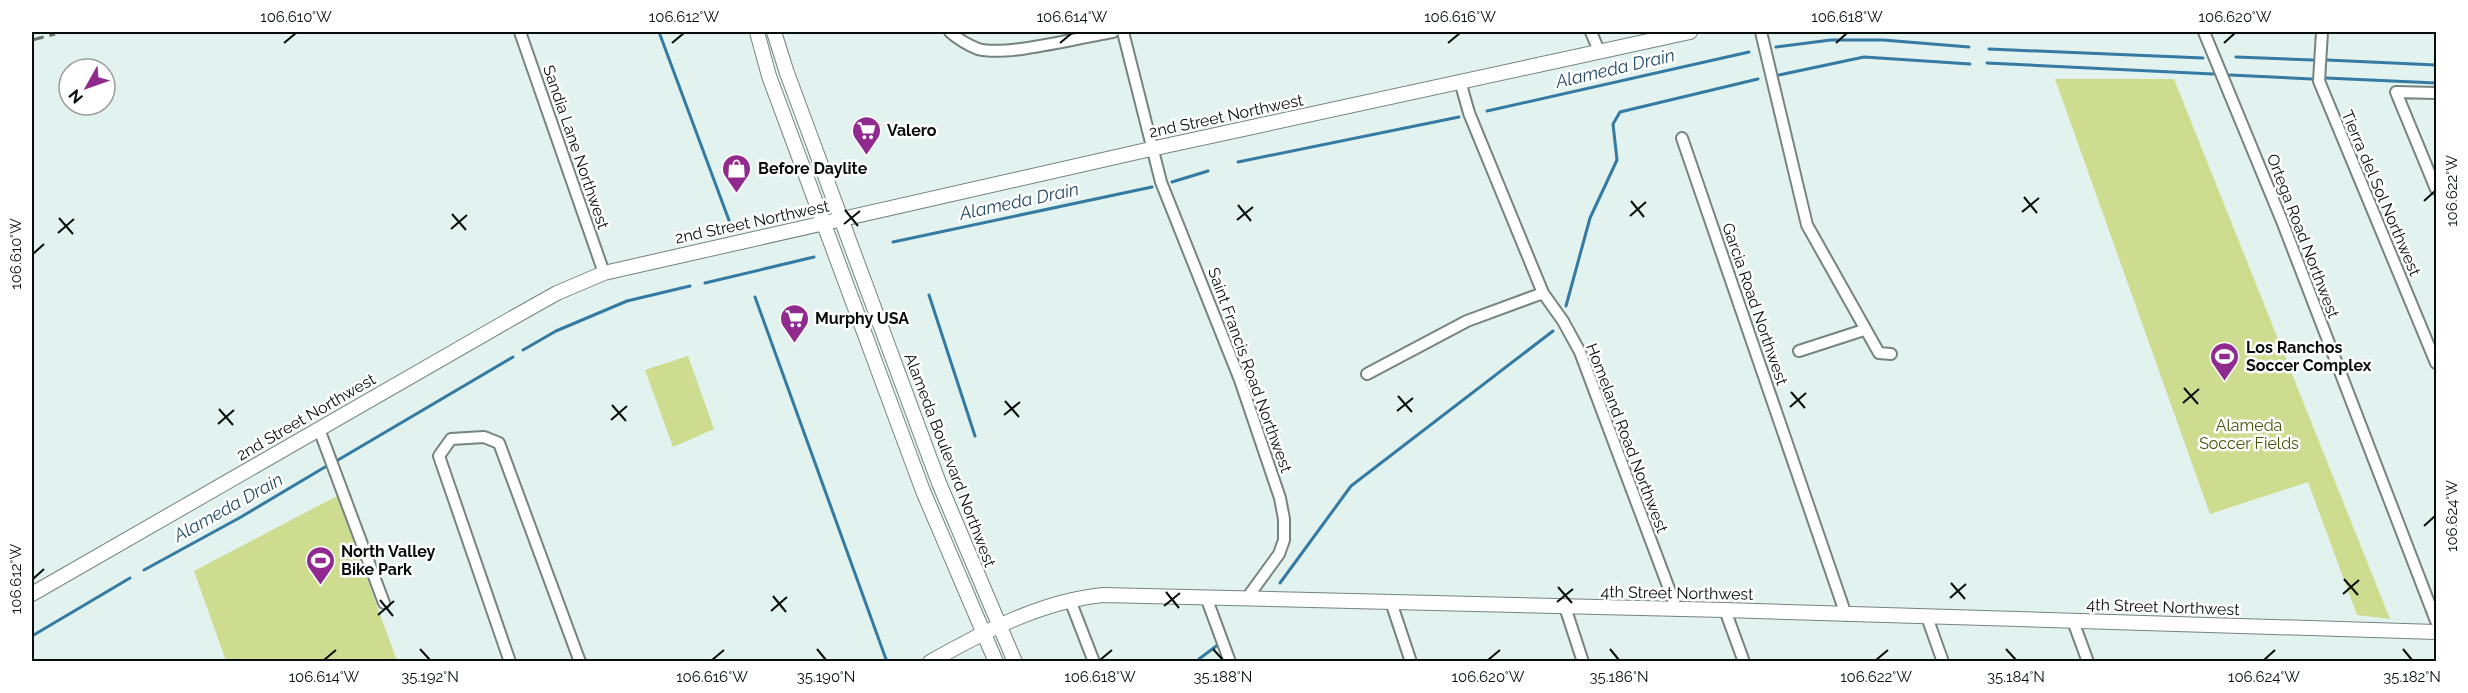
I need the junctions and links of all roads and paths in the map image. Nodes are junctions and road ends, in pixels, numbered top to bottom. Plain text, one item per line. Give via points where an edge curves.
1 (520, 32) edge
2 (758, 32) edge
3 (774, 32) edge
4 (950, 32) edge
5 (1113, 32) edge
6 (1123, 32) edge
7 (1591, 32) edge
8 (1686, 32) edge
9 (1761, 32) edge
10 (2204, 32) edge
11 (2322, 32) edge
12 (1599, 51) junction
13 (1460, 81) junction
14 (2436, 93) edge
15 (1682, 138) dead end
16 (1151, 149) junction
17 (2436, 189) edge
18 (842, 220) junction
19 (822, 224) junction
20 (604, 273) junction
21 (1543, 293) junction
22 (1864, 330) junction
23 (1799, 351) dead end
24 (1891, 354) dead end
25 (2436, 363) edge
26 (1367, 374) dead end
27 (319, 429) junction
28 (32, 594) edge
29 (1206, 597) junction
30 (1247, 598) junction
31 (1070, 600) junction
32 (1391, 602) junction
33 (384, 603) dead end
34 (1565, 607) junction
35 (1677, 610) junction
36 (1725, 610) junction
37 (1846, 615) junction
38 (1928, 617) junction
39 (2073, 621) junction
40 (2436, 621) edge
41 (999, 627) junction
42 (2436, 632) edge
43 (983, 634) junction
44 (510, 662) edge
45 (580, 662) edge
46 (930, 662) edge
47 (996, 662) edge
48 (1015, 662) edge
49 (1094, 662) edge
50 (1230, 662) edge
51 (1411, 662) edge
52 (1583, 662) edge
53 (1744, 662) edge
54 (1943, 662) edge
55 (2088, 662) edge

1 - 20 street, Sandia Lane Northwest
2 - 19 main road, Alameda Boulevard Northwest via 769,76
3 - 18 main road, Alameda Boulevard Northwest
4 - 5 street via 978,49 1001,51
6 - 16 street, Saint Francis Road Northwest
7 - 12 street
8 - 12 main road, 2nd Street Northwest
9 - 22 street via 1807,225
10 - 40 street, Ortega Road Northwest via 2282,221
11 - 25 street, Tierra del Sol Northwest via 2319,81
12 - 13 main road, 2nd Street Northwest
13 - 16 main road, 2nd Street Northwest
13 - 21 street, Homeland Road Northwest via 1469,113
14 - 17 street via 2396,92
15 - 37 street, Garcia Road Northwest
16 - 18 main road, 2nd Street Northwest
16 - 30 street, Saint Francis Road Northwest via 1240,380 1280,498 1284,540 1279,554
18 - 19 main road, 2nd Street Northwest
18 - 41 main road, Alameda Boulevard Northwest via 939,483
19 - 20 main road, 2nd Street Northwest
19 - 43 main road, Alameda Boulevard Northwest via 923,491
20 - 27 main road, 2nd Street Northwest via 557,293
21 - 26 street via 1467,321
21 - 35 street, Homeland Road Northwest via 1580,352
22 - 23 street
22 - 24 street via 1879,353
27 - 28 main road, 2nd Street Northwest
27 - 33 street
29 - 30 main road, 4th Street Northwest
29 - 31 main road, 4th Street Northwest via 1103,595
29 - 50 street
30 - 32 main road, 4th Street Northwest
31 - 41 main road, 4th Street Northwest
31 - 49 street
32 - 34 main road, 4th Street Northwest
32 - 51 street
34 - 35 main road, 4th Street Northwest
34 - 52 street
35 - 36 main road, 4th Street Northwest
36 - 37 main road, 4th Street Northwest
36 - 53 street
37 - 38 main road, 4th Street Northwest
38 - 39 main road, 4th Street Northwest
38 - 54 street
39 - 42 main road, 4th Street Northwest
39 - 55 street
41 - 43 main road, 4th Street Northwest
41 - 48 main road, Alameda Boulevard Northwest
43 - 46 main road, 4th Street Northwest
43 - 47 main road, Alameda Boulevard Northwest
44 - 45 street via 439,456 451,438 484,437 500,443

